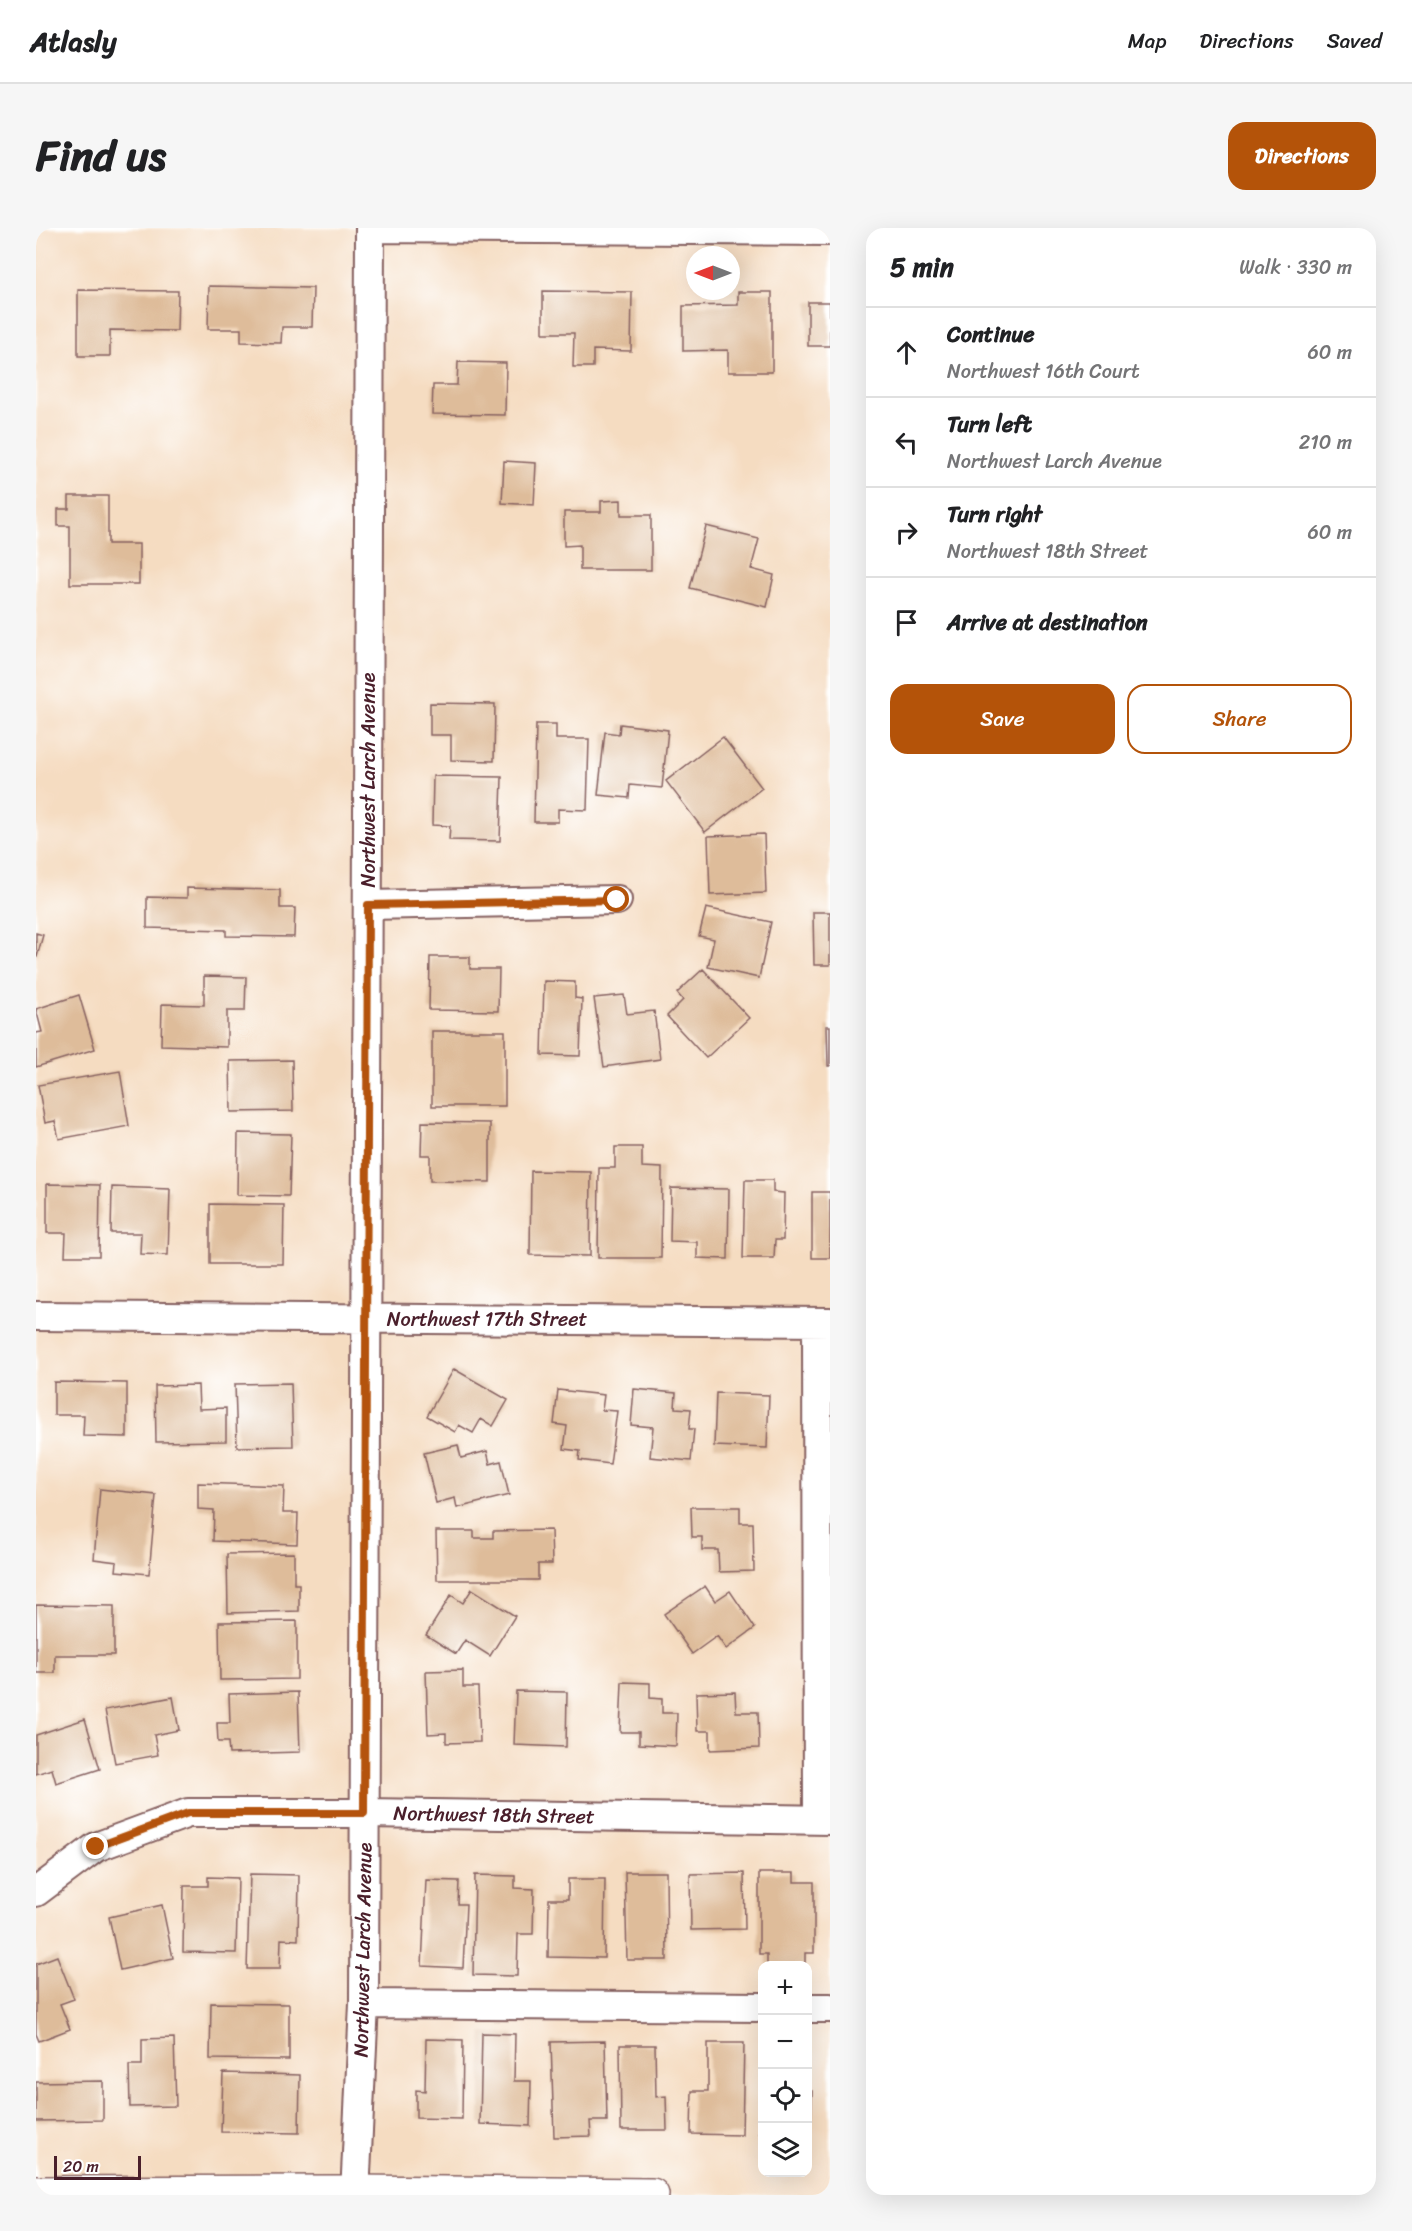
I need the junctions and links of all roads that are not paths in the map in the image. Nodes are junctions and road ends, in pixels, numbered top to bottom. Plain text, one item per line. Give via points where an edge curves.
1 (372, 228) edge
2 (830, 231) edge
3 (617, 900) dead end
4 (368, 905) junction
5 (36, 1316) edge
6 (366, 1318) junction
7 (823, 1322) edge
8 (364, 1813) junction
9 (824, 1820) edge
10 (36, 1892) edge
11 (364, 2004) junction
12 (758, 2007) edge
13 (812, 2008) edge
14 (830, 2008) edge
15 (36, 2193) edge
16 (355, 2194) edge
17 (652, 2195) edge

1 - 2 street
1 - 4 street, Northwest Larch Avenue
3 - 4 street
4 - 6 street, Northwest Larch Avenue
5 - 6 street, Northwest 17th Street
6 - 7 street, Northwest 17th Street
6 - 8 street, Northwest Larch Avenue
7 - 9 street
8 - 9 street, Northwest 18th Street
8 - 10 street, Northwest 18th Street via 188,1813 96,1847
8 - 11 street, Northwest Larch Avenue
11 - 12 street
11 - 16 street, Northwest Larch Avenue
13 - 14 street
15 - 16 main road
16 - 17 main road

